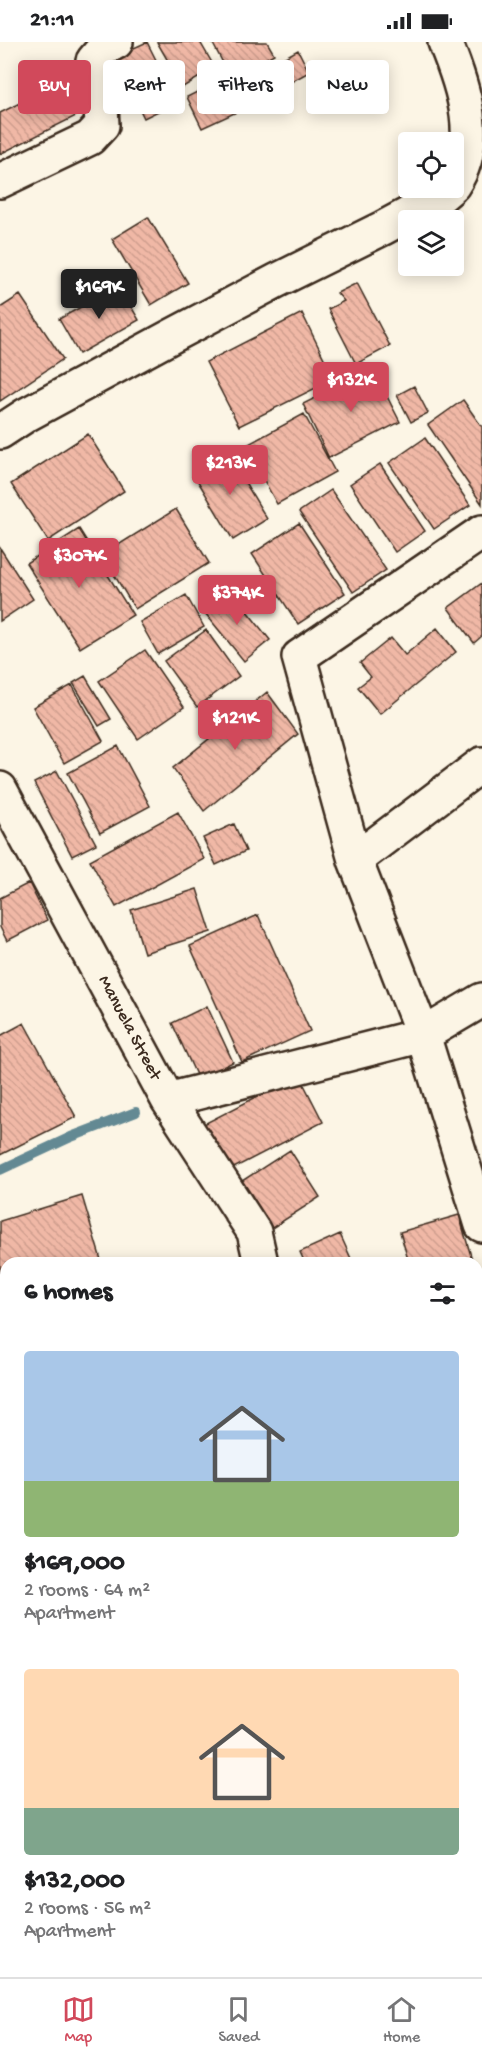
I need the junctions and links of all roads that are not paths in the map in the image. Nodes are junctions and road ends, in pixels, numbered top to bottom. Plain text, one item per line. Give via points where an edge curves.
1 (116, 42) edge
2 (445, 42) edge
3 (464, 171) edge
4 (0, 181) edge
5 (438, 198) edge
6 (0, 432) edge
7 (482, 532) edge
8 (482, 764) edge
9 (0, 789) edge
10 (355, 860) junction
11 (482, 1000) edge
12 (423, 1035) junction
13 (168, 1100) junction
14 (482, 1225) edge
15 (260, 1257) edge

1 - 4 street via 93,61 91,79 101,107 102,125 90,138
2 - 3 street via 468,103 470,159
5 - 6 street via 172,336
7 - 10 street via 299,657
8 - 10 street
9 - 13 street, Manuela Street
10 - 12 street
11 - 12 street
12 - 13 street
12 - 14 street
13 - 15 street, Manuela Street via 254,1232

